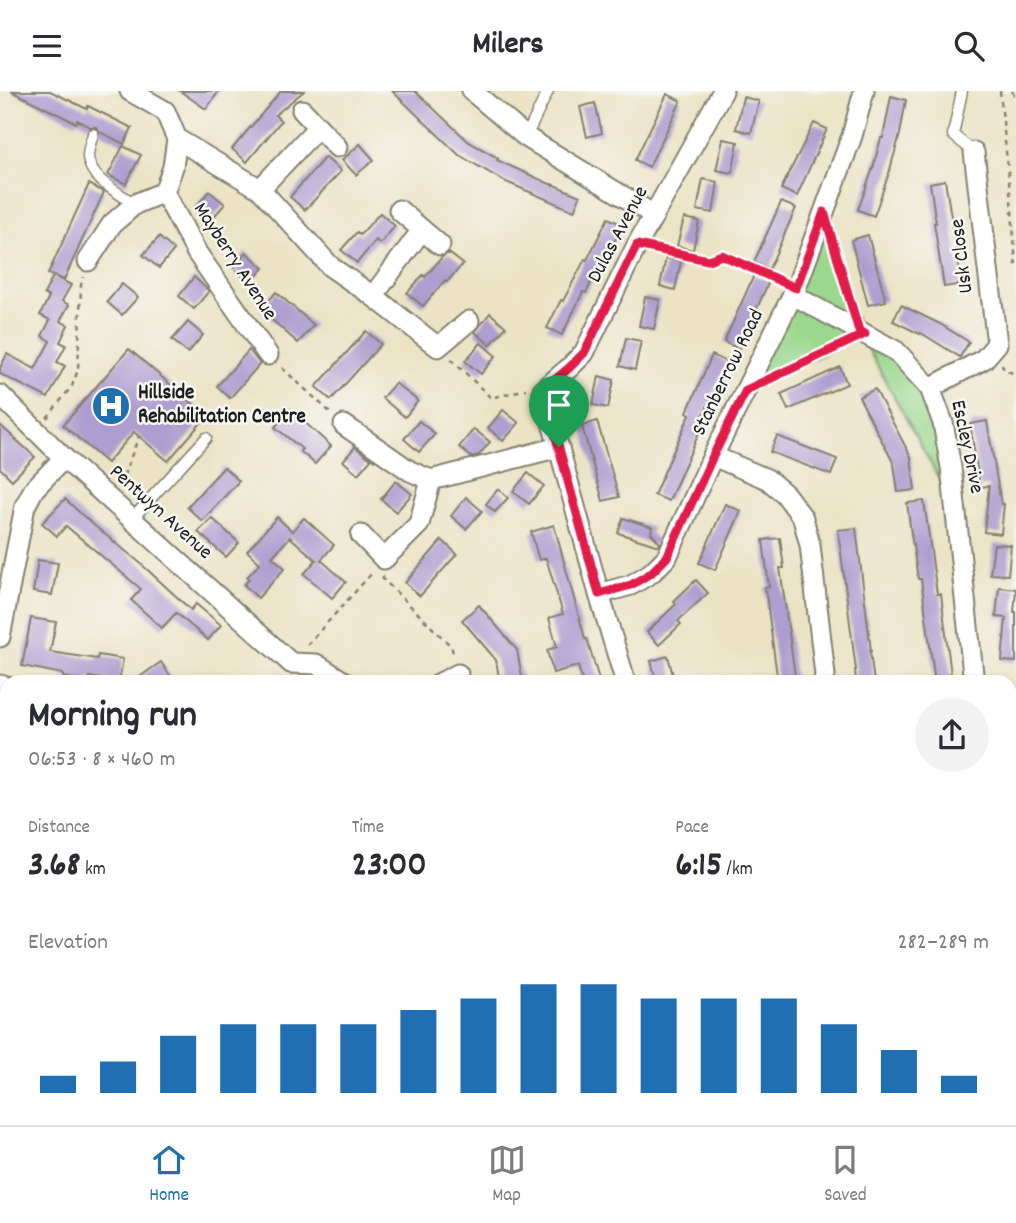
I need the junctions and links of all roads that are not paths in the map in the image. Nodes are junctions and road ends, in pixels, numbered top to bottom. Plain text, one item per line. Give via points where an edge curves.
1 (130, 91) edge
2 (472, 91) edge
3 (548, 91) edge
4 (723, 91) edge
5 (864, 91) edge
6 (962, 91) edge
7 (302, 110) dead end
8 (318, 127) junction
9 (93, 134) dead end
10 (526, 137) junction
11 (177, 139) junction
12 (337, 147) dead end
13 (974, 152) joint
14 (260, 189) junction
15 (164, 192) junction
16 (135, 204) junction
17 (399, 210) dead end
18 (654, 215) junction
19 (422, 230) junction
20 (440, 245) dead end
21 (88, 261) road end
22 (794, 291) junction
23 (373, 296) junction
24 (469, 321) dead end
25 (268, 355) road end
26 (930, 388) junction
27 (0, 395) edge
28 (344, 425) road end
29 (206, 438) dead end
30 (559, 447) junction
31 (713, 456) junction
32 (65, 458) junction
33 (431, 480) junction
34 (132, 519) junction
35 (361, 535) dead end
36 (599, 594) junction
37 (0, 637) edge
38 (293, 673) edge
39 (333, 675) edge
40 (624, 675) edge
41 (825, 675) edge
42 (973, 675) edge

1 - 11 street via 165,111
2 - 10 street
3 - 10 lane
4 - 18 street, Dulas Avenue
5 - 22 street, Stanberrow Road via 852,136
6 - 13 lane, Usk Close via 953,135
7 - 8 street
8 - 12 street
8 - 14 street
9 - 16 lane via 88,154 95,175
10 - 18 street
11 - 14 street
11 - 15 street, Mayberry Avenue
13 - 26 street, Usk Close via 997,344 984,359
14 - 23 street via 331,267
15 - 16 street
15 - 25 street, Mayberry Avenue via 197,253
16 - 21 street via 112,224
17 - 19 street
18 - 30 street, Dulas Avenue via 584,353 543,390
19 - 20 street
19 - 23 street
22 - 26 street, Escley Drive via 896,351
22 - 31 street, Stanberrow Road
23 - 24 street via 438,347
26 - 42 street, Escley Drive via 943,423 951,467
27 - 32 street, Pentwyn Avenue
28 - 33 street via 410,471
29 - 34 lane
30 - 33 street
30 - 36 street
31 - 36 street, Stanberrow Road via 667,557 631,585
31 - 41 street via 767,479 803,518
32 - 34 street, Pentwyn Avenue
32 - 37 street via 34,489 25,506
33 - 35 street via 419,524 384,559
34 - 38 street, Pentwyn Avenue
36 - 40 street
38 - 39 street via 316,664

